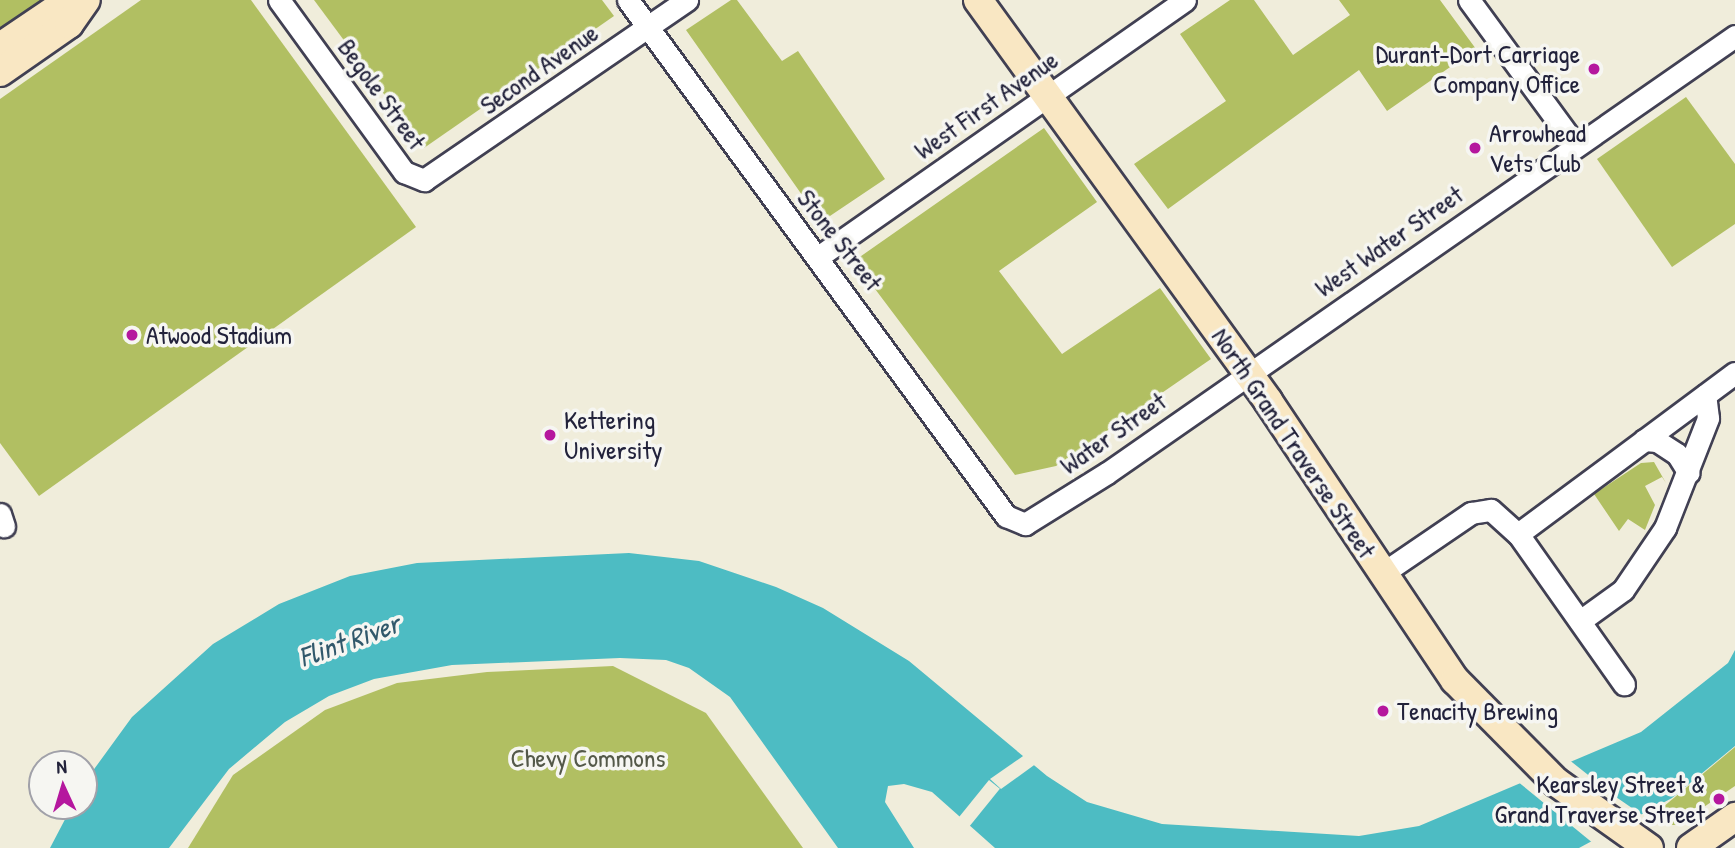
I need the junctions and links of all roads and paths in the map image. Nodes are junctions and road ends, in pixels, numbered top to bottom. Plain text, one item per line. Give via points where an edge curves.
1 (279, 0) edge
2 (628, 0) edge
3 (687, 0) edge
4 (978, 0) edge
5 (1185, 0) edge
6 (1469, 0) edge
7 (84, 1) edge
8 (648, 27) junction
9 (1735, 36) edge
10 (0, 47) edge
11 (0, 72) edge
12 (1047, 96) junction
13 (1576, 146) junction
14 (421, 180) joint
15 (818, 257) junction
16 (1248, 373) junction
17 (1735, 373) edge
18 (1705, 395) junction
19 (1644, 440) junction
20 (1689, 473) junction
21 (1006, 516) joint
22 (1518, 534) junction
23 (1383, 573) junction
24 (1580, 621) junction
25 (1624, 684) dead end
26 (1735, 817) edge
27 (1648, 848) edge
28 (1691, 848) edge

1 - 14 street, Begole Street via 404,172
2 - 8 street, Stone Street
3 - 8 street, Second Avenue
4 - 12 street, North Grand Traverse Street
5 - 12 street, West First Avenue
6 - 13 street
7 - 10 street via 58,8
7 - 11 street via 68,24
8 - 14 street, Second Avenue via 453,163
8 - 15 street, Stone Street
9 - 13 street, West Water Street
12 - 15 street, West First Avenue
12 - 16 street, North Grand Traverse Street
13 - 16 street, West Water Street
15 - 21 street, Stone Street
16 - 21 street, Water Street via 1039,517 1021,524
16 - 23 street, North Grand Traverse Street
17 - 18 street
18 - 19 street
18 - 20 street via 1708,418
19 - 20 street via 1657,441 1677,454
19 - 22 street
20 - 24 street via 1665,528 1633,578
22 - 23 street via 1495,512 1477,510
22 - 24 street
23 - 27 street, North Grand Traverse Street via 1455,680 1529,758
24 - 25 street
26 - 28 street

